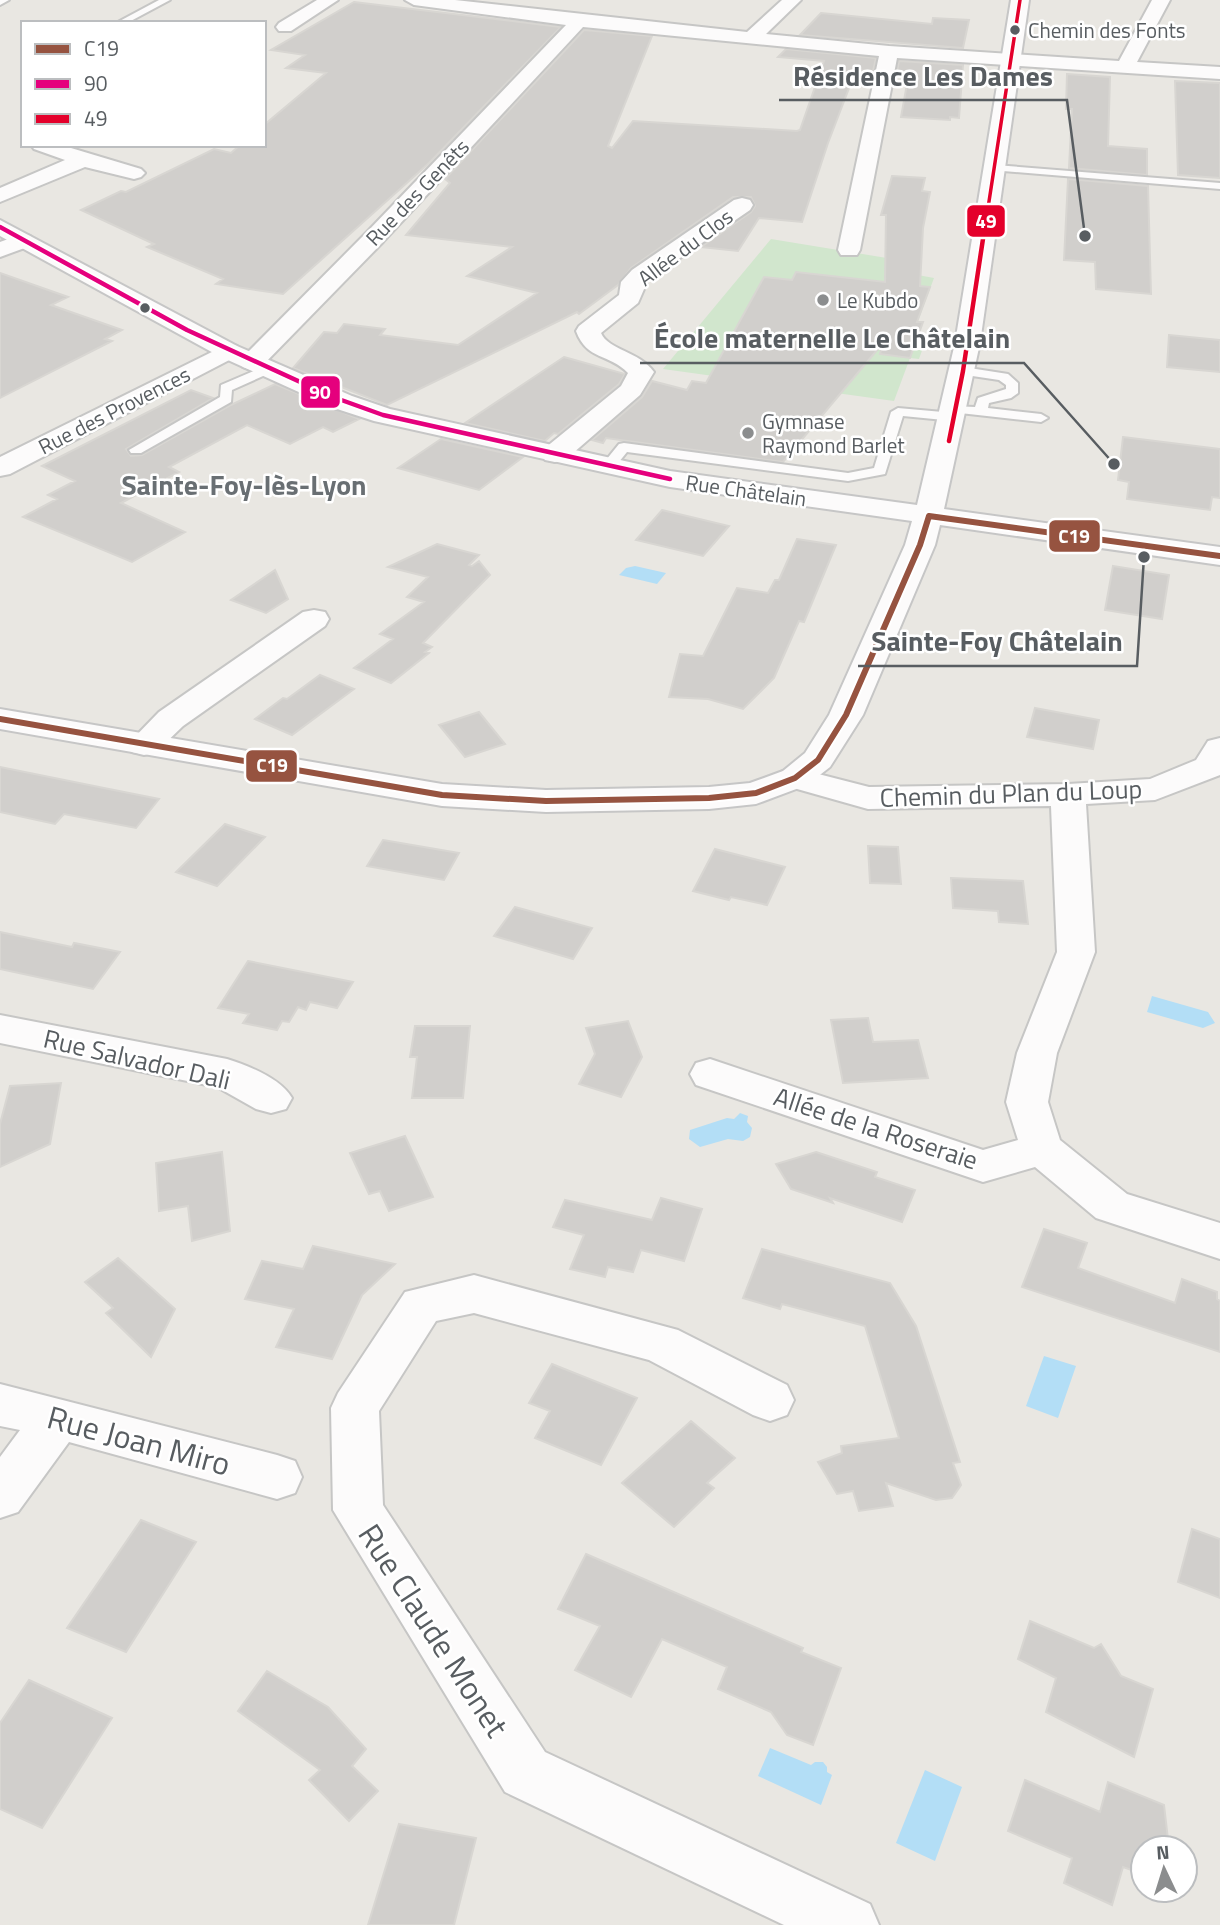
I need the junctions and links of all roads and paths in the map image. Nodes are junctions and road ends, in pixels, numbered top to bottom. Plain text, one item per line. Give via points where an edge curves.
1 (5, 0) edge
2 (166, 0) edge
3 (181, 0) edge
4 (329, 0) edge
5 (414, 0) edge
6 (792, 0) edge
7 (1020, 0) edge
8 (1161, 0) edge
9 (0, 2) edge
10 (471, 4) edge
11 (124, 21) edge
12 (140, 21) edge
13 (579, 21) junction
14 (285, 27) dead end
15 (753, 37) junction
16 (889, 52) junction
17 (1011, 60) junction
18 (1125, 67) junction
19 (1220, 73) edge
20 (47, 147) edge
21 (83, 160) junction
22 (995, 168) junction
23 (134, 173) dead end
24 (1220, 186) edge
25 (0, 196) edge
26 (742, 205) dead end
27 (0, 227) edge
28 (11, 245) edge
29 (849, 250) dead end
30 (249, 361) junction
31 (963, 371) junction
32 (981, 412) junction
33 (955, 413) junction
34 (1041, 418) dead end
35 (136, 450) dead end
36 (555, 454) junction
37 (609, 465) junction
38 (0, 468) edge
39 (929, 516) junction
40 (1220, 556) edge
41 (314, 619) dead end
42 (0, 719) edge
43 (145, 745) junction
44 (1220, 748) edge
45 (795, 778) junction
46 (1068, 795) junction
47 (0, 1029) edge
48 (710, 1074) dead end
49 (271, 1098) dead end
50 (1042, 1149) junction
51 (1220, 1241) edge
52 (770, 1401) dead end
53 (0, 1405) edge
54 (58, 1418) junction
55 (277, 1477) dead end
56 (0, 1496) edge
57 (849, 1925) edge

1 - 9 lane
2 - 11 lane
3 - 12 lane
4 - 14 street
5 - 10 street
6 - 15 street
7 - 17 street
8 - 18 street
10 - 13 street
13 - 15 street
13 - 30 street, Rue des Genêts via 384,227
15 - 16 street
16 - 17 street
16 - 29 street
17 - 18 street
17 - 22 street
18 - 19 street
20 - 21 street
21 - 23 street
21 - 25 street
22 - 24 lane
22 - 31 street
26 - 36 street, Allée du Clos via 640,275 633,282 630,298 588,331 591,343 632,359 641,372 631,390
27 - 28 street, Rue Châtelain
28 - 30 street, Rue Châtelain
30 - 35 lane via 226,388 226,399
30 - 36 street, Rue Châtelain via 383,415
30 - 38 street, Rue des Provences
31 - 32 lane via 1003,377 1012,383 1013,390 1006,395 983,401
31 - 33 street
32 - 33 lane
32 - 34 lane
33 - 37 lane via 898,412 880,471 848,478 624,447
33 - 39 street
36 - 37 street, Rue Châtelain
37 - 39 street, Rue Châtelain
39 - 40 street, Rue Châtelain
39 - 45 street via 846,715 818,760
41 - 43 street via 171,719
42 - 43 street
43 - 45 street via 442,795 497,800 709,798 756,793
44 - 46 street, Chemin du Plan du Loup via 1209,768 1155,789
45 - 46 street, Chemin du Plan du Loup via 868,798
46 - 50 street via 1076,951 1037,1053 1027,1102
47 - 49 street, Rue Salvador Dali via 227,1074
48 - 50 street, Allée de la Roseraie via 983,1166
50 - 51 street via 1112,1206
52 - 57 street, Rue Claude Monet via 661,1344 474,1294 421,1305 355,1409 358,1510 525,1772
53 - 54 street, Rue Joan Miro
54 - 55 street, Rue Joan Miro
54 - 56 street

